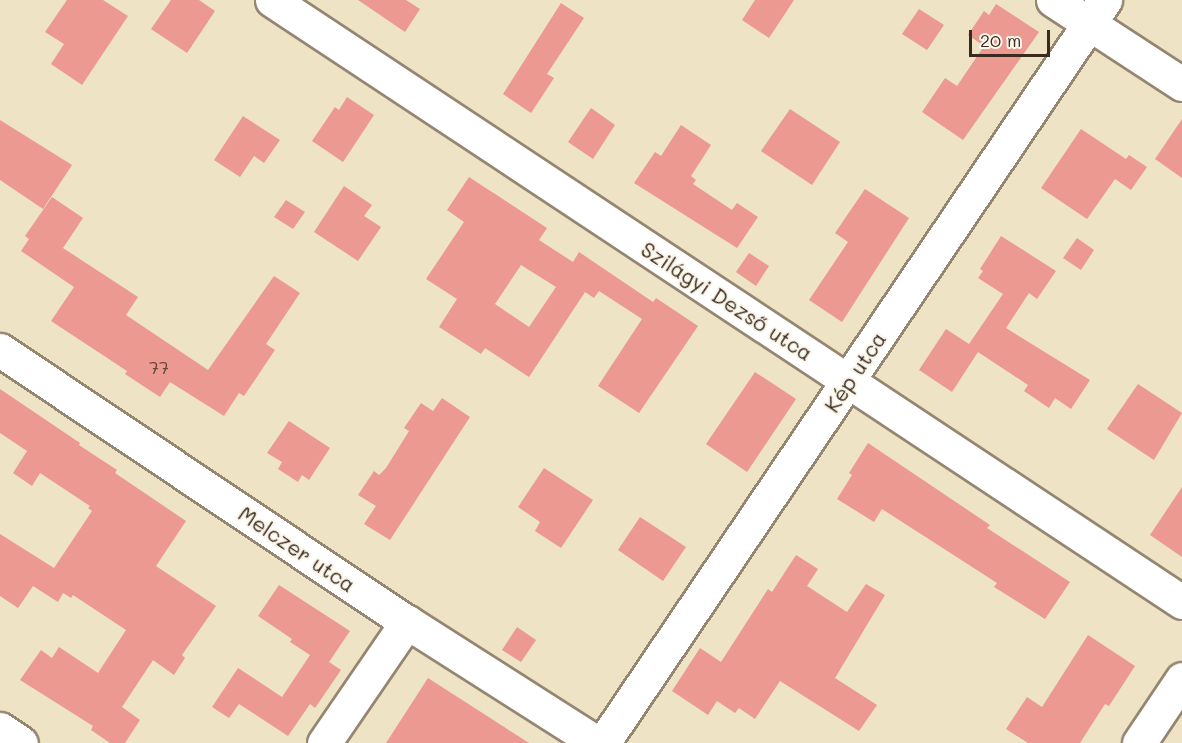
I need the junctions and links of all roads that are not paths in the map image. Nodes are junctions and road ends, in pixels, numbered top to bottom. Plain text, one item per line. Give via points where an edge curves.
1 (272, 0) edge
2 (1053, 0) edge
3 (1097, 12) edge
4 (1182, 84) edge
5 (0, 350) edge
6 (848, 381) junction
7 (1182, 602) edge
8 (407, 622) junction
9 (1182, 679) edge
10 (0, 729) edge
11 (21, 743) edge
12 (324, 743) edge
13 (597, 743) edge
14 (603, 743) edge
15 (1139, 743) edge

1 - 6 street, Szilágyi Dezső utca
2 - 3 street
3 - 4 street
3 - 6 street, Kép utca
5 - 8 street, Melczer utca
6 - 7 street, Szilágyi Dezső utca
6 - 14 street, Kép utca
8 - 12 street
8 - 13 street, Melczer utca
9 - 15 street
10 - 11 street

